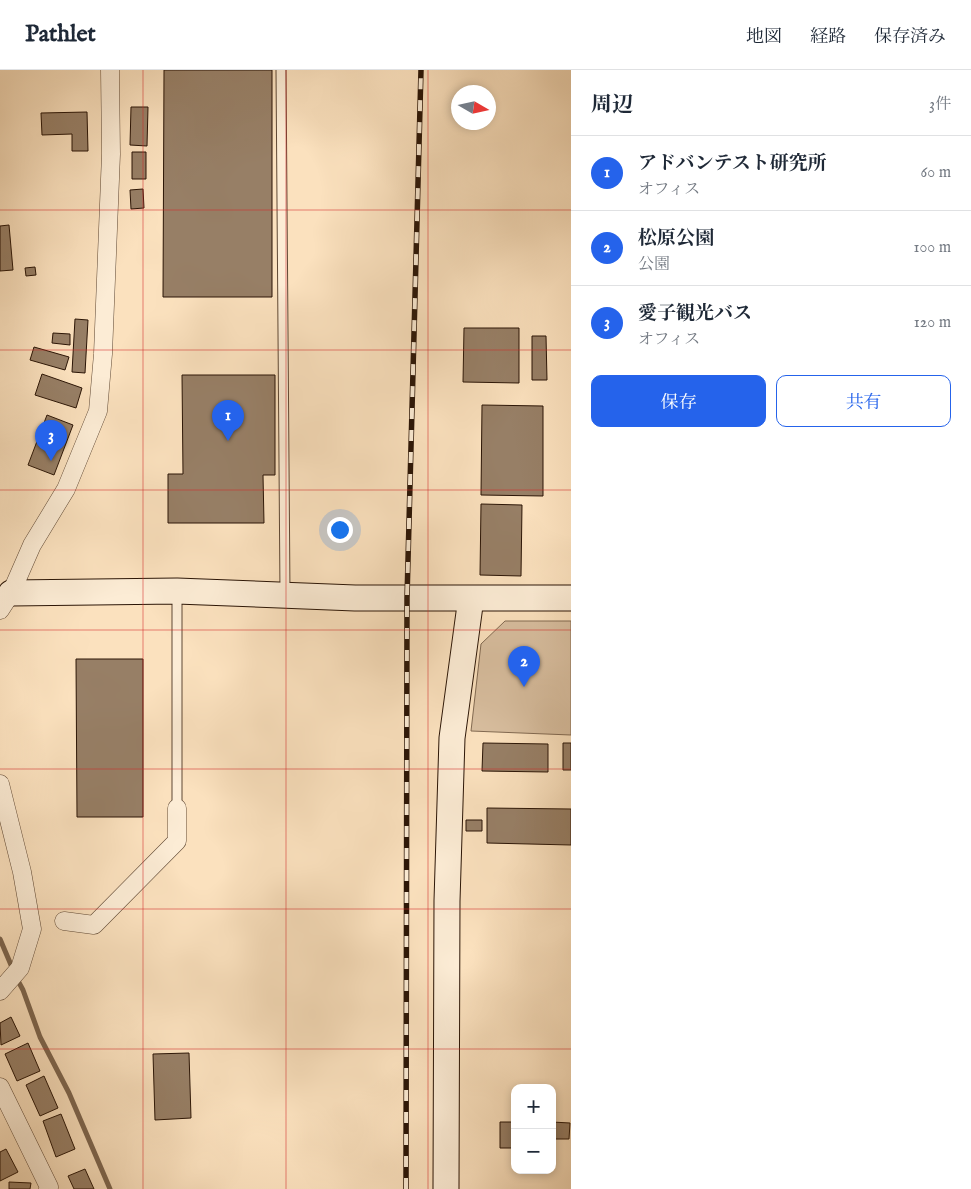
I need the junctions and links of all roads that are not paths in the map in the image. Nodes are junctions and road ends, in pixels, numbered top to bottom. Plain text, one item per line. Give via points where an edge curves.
1 (110, 70) edge
2 (281, 70) edge
3 (178, 591) junction
4 (285, 594) junction
5 (471, 598) junction
6 (571, 598) edge
7 (5, 601) edge
8 (0, 784) edge
9 (178, 808) joint
10 (64, 921) dead end
11 (4, 987) edge
12 (0, 1087) edge
13 (49, 1188) edge
14 (446, 1189) edge

1 - 7 street via 111,154 98,411 66,489 32,545
2 - 4 lane
3 - 4 street
3 - 7 street
3 - 9 lane
4 - 5 street
5 - 6 street
5 - 14 street via 452,738 447,901
8 - 11 street via 22,872 32,929 20,968
9 - 10 street via 178,841 94,925
12 - 13 street

